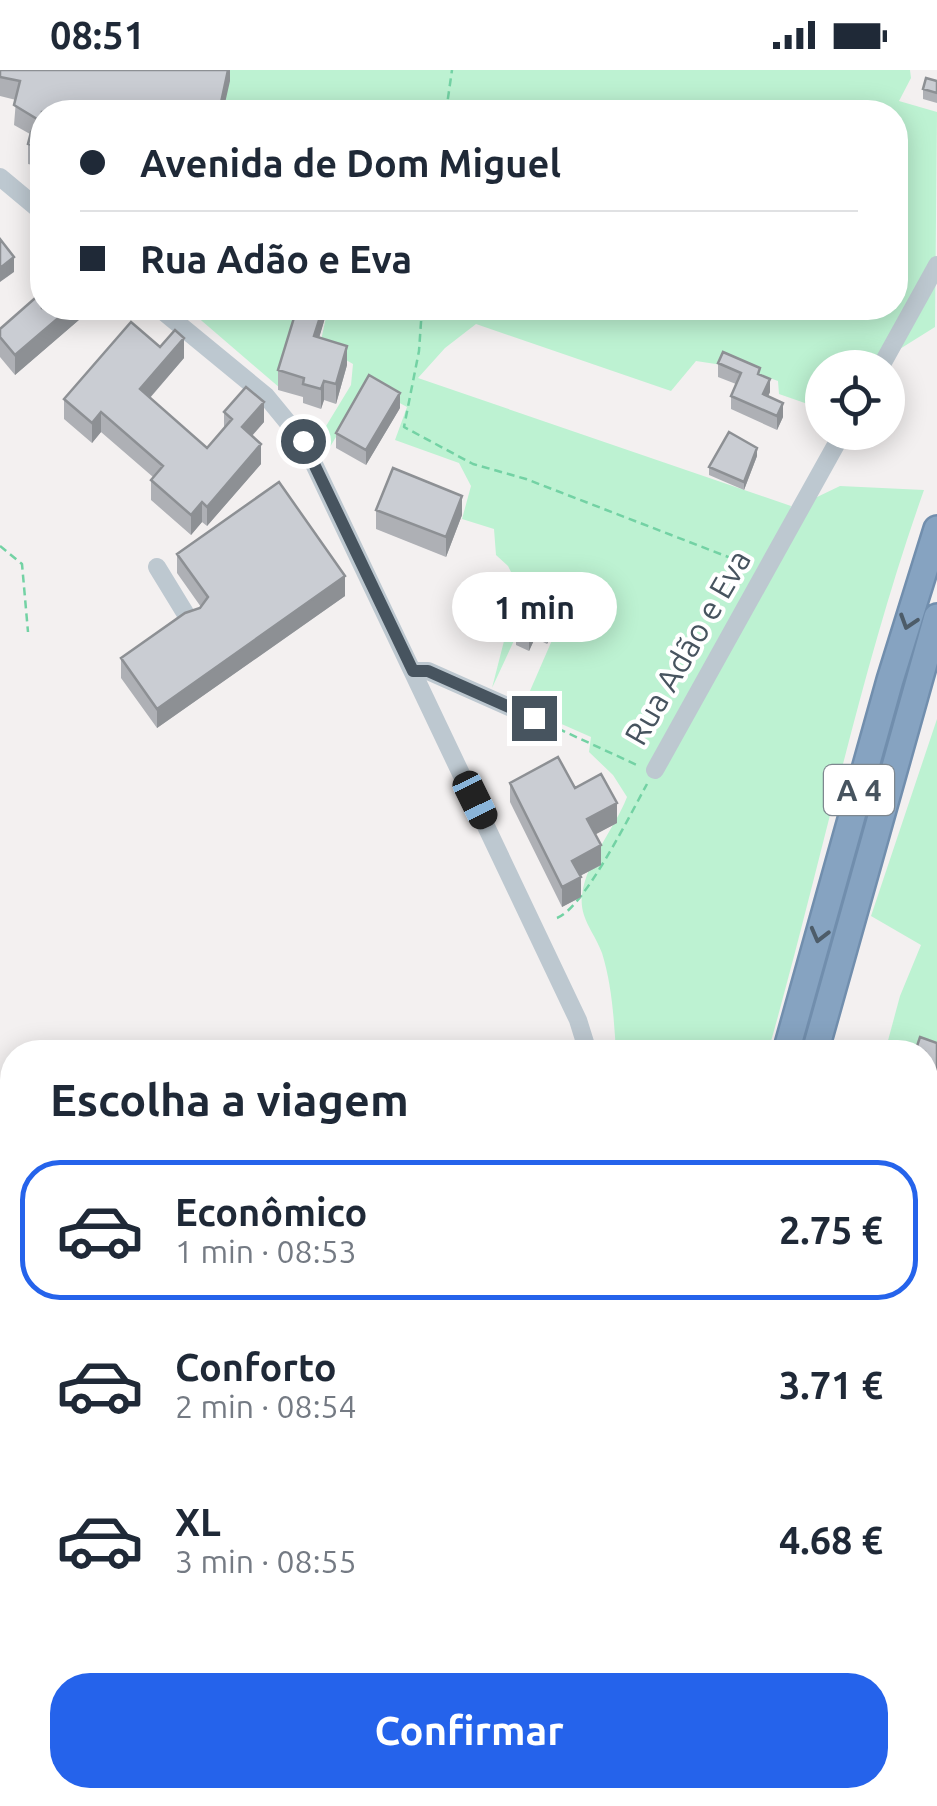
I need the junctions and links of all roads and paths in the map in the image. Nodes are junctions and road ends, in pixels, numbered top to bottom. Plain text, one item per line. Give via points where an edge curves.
1 (452, 70) edge
2 (448, 100) edge
3 (0, 177) edge
4 (30, 202) edge
5 (937, 264) edge
6 (908, 317) edge
7 (174, 320) edge
8 (421, 320) edge
9 (906, 320) edge
10 (890, 350) edge
11 (833, 450) edge
12 (937, 529) edge
13 (0, 546) edge
14 (157, 568) dead end
15 (764, 572) junction
16 (937, 616) edge
17 (190, 621) edge
18 (28, 632) dead end
19 (413, 671) junction
20 (534, 718) joint
21 (655, 770) junction
22 (557, 918) dead end
23 (584, 1040) edge
24 (789, 1040) edge
25 (817, 1040) edge

1 - 2 path
3 - 4 street
5 - 6 street
7 - 19 street via 266,396 303,441
8 - 15 path via 404,426 473,464 526,478
9 - 10 street
11 - 15 street, Rua Adão e Eva
12 -> 24 highway, A 4
13 - 18 path via 22,564
14 - 17 street
15 - 21 street, Rua Adão e Eva
16 - 25 highway, A 4
19 - 20 street via 428,671
19 - 23 street
20 - 21 path, Rua Adão e Eva
21 - 22 path via 585,892

